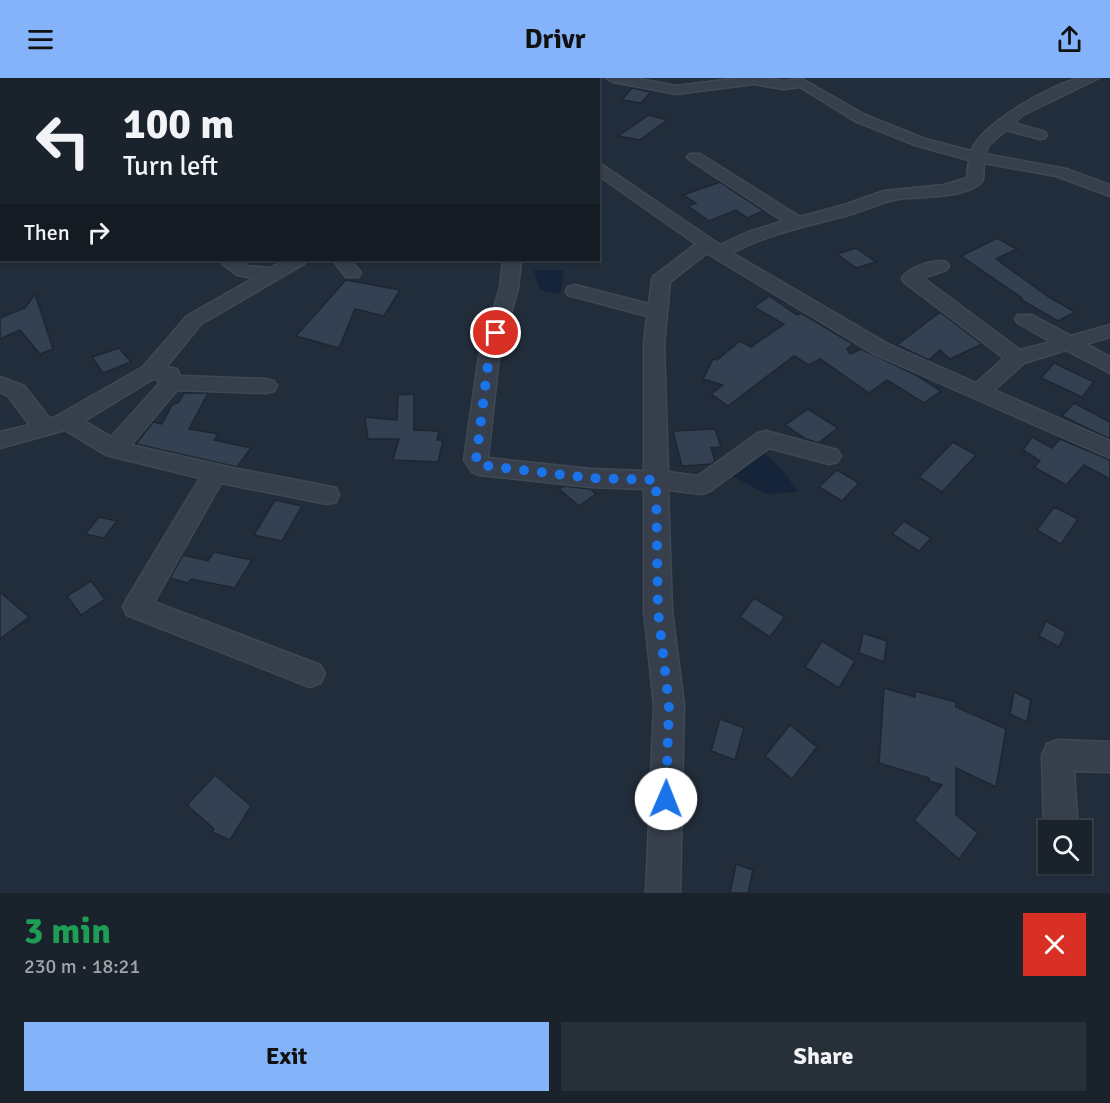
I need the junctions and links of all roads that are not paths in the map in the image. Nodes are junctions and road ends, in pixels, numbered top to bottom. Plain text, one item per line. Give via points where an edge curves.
1 (613, 78) edge
2 (1092, 78) edge
3 (1005, 125) junction
4 (1040, 135) dead end
5 (977, 156) junction
6 (695, 157) dead end
7 (600, 167) edge
8 (1110, 191) edge
9 (795, 221) junction
10 (713, 249) junction
11 (228, 261) edge
12 (296, 261) edge
13 (512, 261) edge
14 (940, 266) dead end
15 (273, 274) junction
16 (575, 291) dead end
17 (656, 312) junction
18 (1025, 319) dead end
19 (1110, 331) edge
20 (1069, 345) junction
21 (1017, 358) junction
22 (1110, 366) edge
23 (159, 377) junction
24 (0, 384) edge
25 (266, 386) dead end
26 (980, 391) junction
27 (56, 425) junction
28 (0, 440) edge
29 (114, 449) junction
30 (1110, 450) edge
31 (829, 456) dead end
32 (215, 473) junction
33 (656, 480) junction
34 (327, 495) dead end
35 (310, 674) dead end
36 (1110, 757) edge
37 (1061, 820) edge
38 (663, 893) edge

1 - 5 street via 676,90 754,80 783,85 802,83 860,118 920,142
2 - 3 street via 1018,112
3 - 4 street
3 - 5 street via 982,143
5 - 8 street via 1060,172
5 - 9 street via 975,180 966,185 887,195 850,209
6 - 9 street
7 - 10 street
9 - 10 street
10 - 17 street via 661,280
10 - 26 street via 881,349
11 - 15 street via 243,271
12 - 15 street
13 - 33 street via 509,288 489,356 477,463 487,468 591,478
14 - 21 street via 911,278
15 - 23 street via 194,320
16 - 17 street
17 - 33 street
18 - 20 street
19 - 20 street
20 - 21 street
20 - 22 street
21 - 26 street
23 - 25 street
23 - 27 street
23 - 29 street via 168,387
24 - 27 street via 16,391
26 - 30 street
27 - 28 street
27 - 29 street
29 - 32 street
31 - 33 street via 766,439 702,485
32 - 34 street
32 - 35 street via 137,607
33 - 38 street via 658,611 669,705
36 - 37 street via 1058,755

